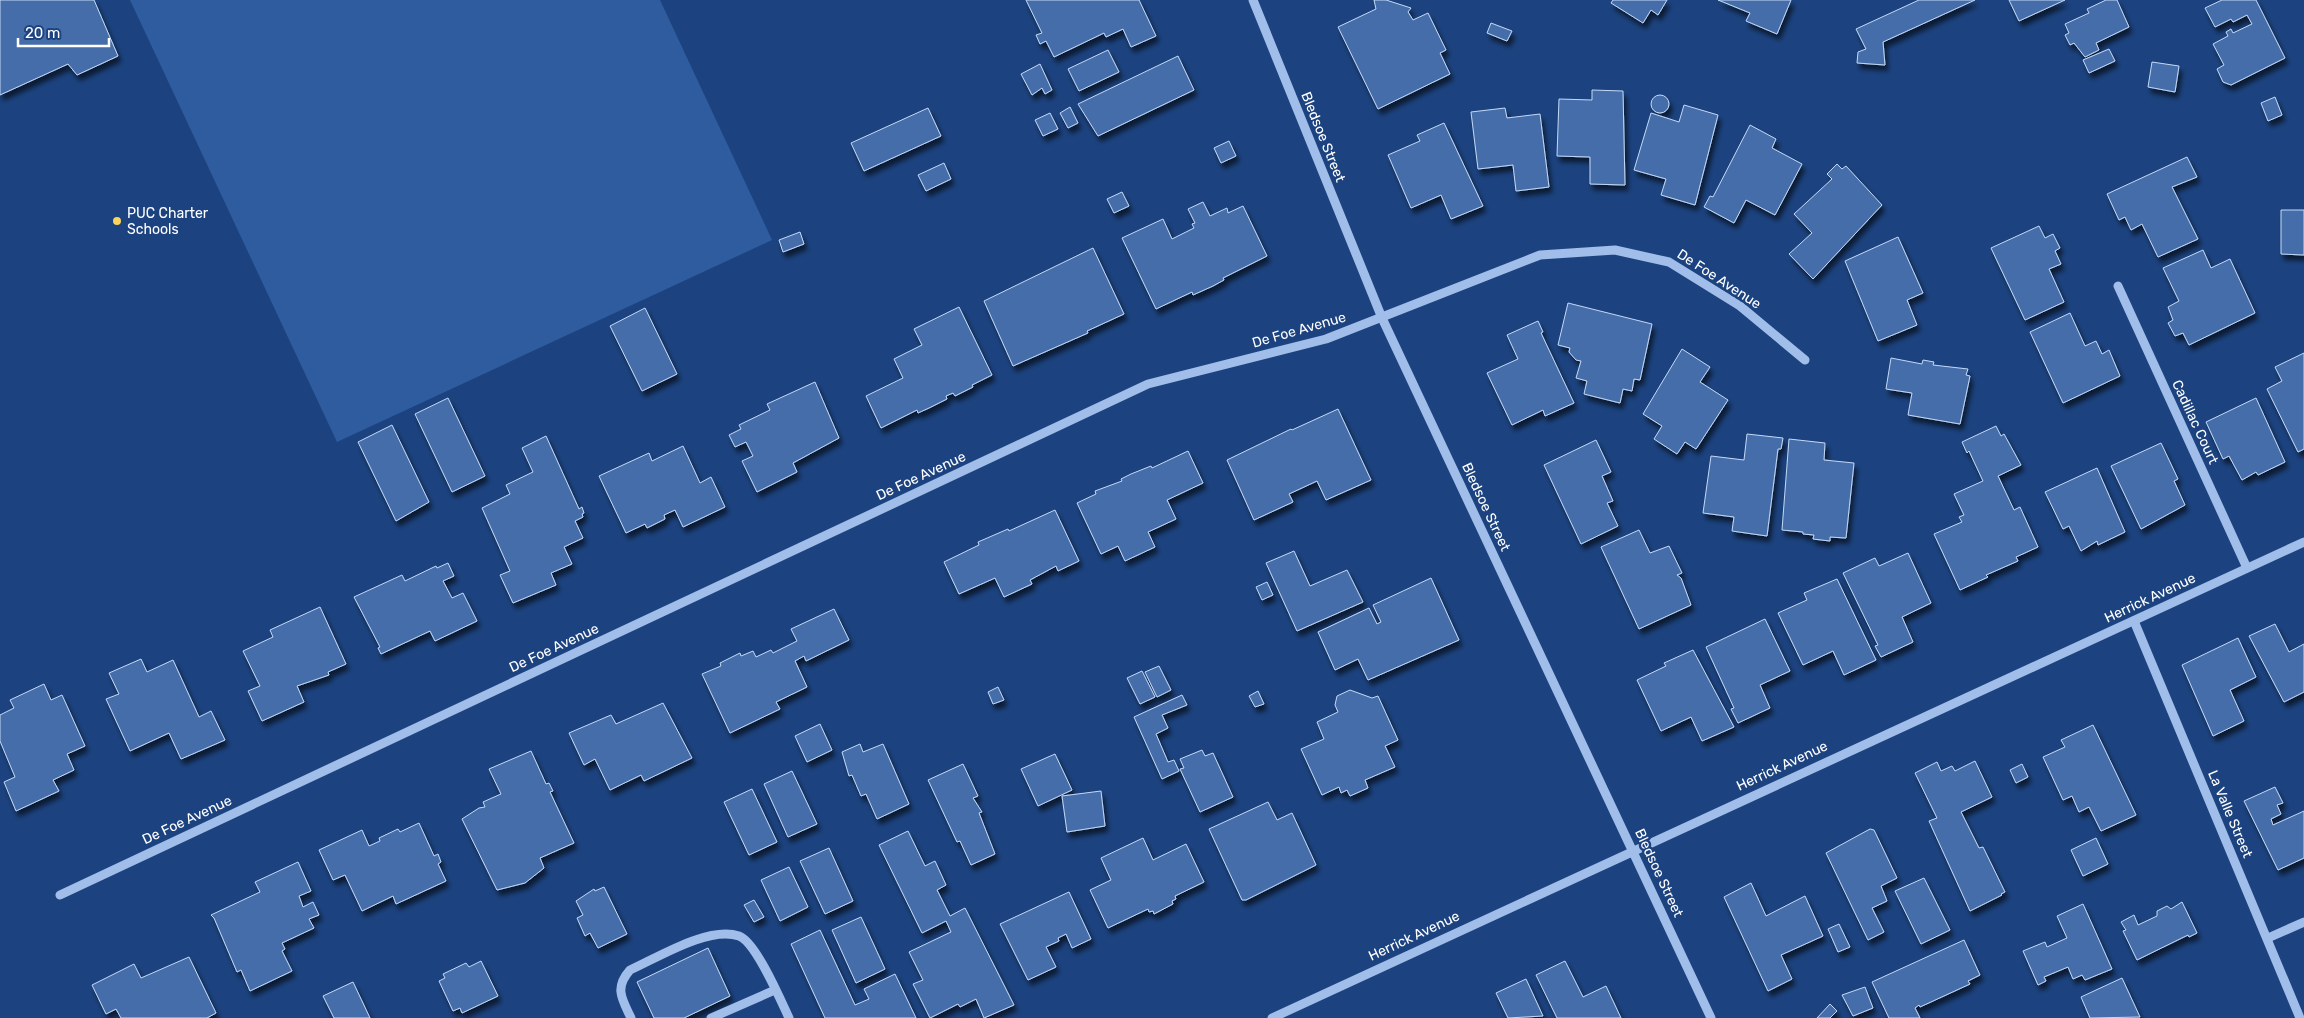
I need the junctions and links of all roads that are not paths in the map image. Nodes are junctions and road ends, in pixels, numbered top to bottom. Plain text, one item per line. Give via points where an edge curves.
1 (1253, 0) edge
2 (2118, 286) dead end
3 (1382, 318) junction
4 (1806, 360) dead end
5 (2304, 542) edge
6 (2247, 568) junction
7 (2134, 621) junction
8 (1633, 850) junction
9 (60, 894) dead end
10 (2304, 922) edge
11 (2268, 938) junction
12 (775, 990) junction
13 (631, 1018) edge
14 (711, 1018) edge
15 (789, 1018) edge
16 (1272, 1018) edge
17 (1711, 1018) edge
18 (2300, 1018) edge

1 - 3 street, Bledsoe Street
2 - 6 street, Cadillac Court
3 - 4 street, De Foe Avenue via 1540,255 1615,250 1669,262 1740,306
3 - 8 street, Bledsoe Street
3 - 9 street, De Foe Avenue via 1326,339 1148,384
5 - 6 street, Herrick Avenue
6 - 7 street, Herrick Avenue
7 - 8 street, Herrick Avenue
7 - 11 street, La Valle Street
8 - 16 street, Herrick Avenue
8 - 17 street, Bledsoe Street
10 - 11 street
11 - 18 street, La Valle Street
12 - 13 street via 752,948 740,936 709,934 630,970 622,979 621,997
12 - 14 street
12 - 15 street

